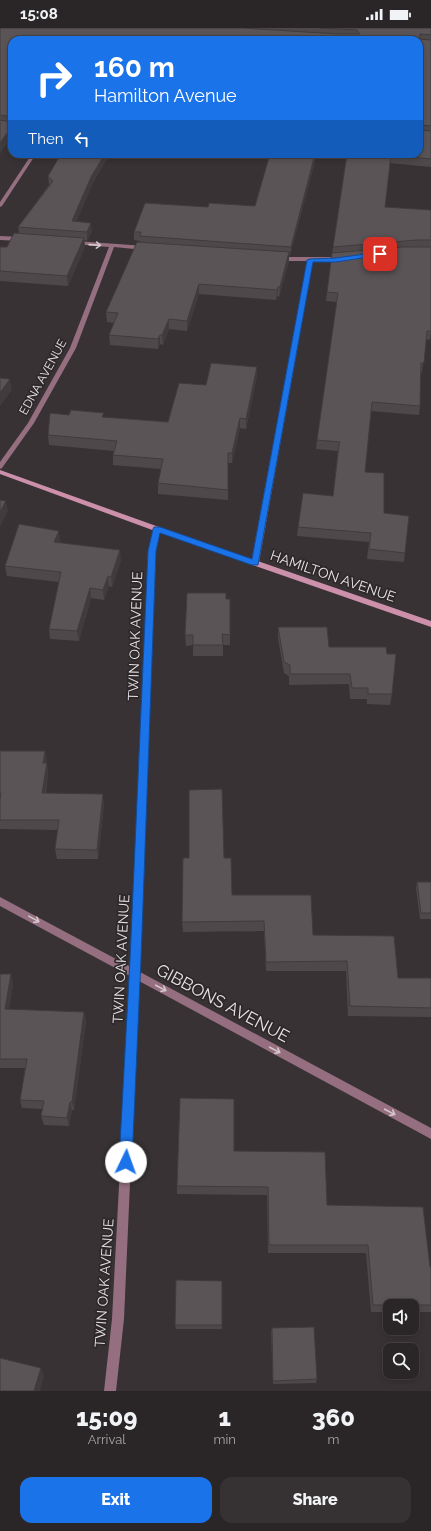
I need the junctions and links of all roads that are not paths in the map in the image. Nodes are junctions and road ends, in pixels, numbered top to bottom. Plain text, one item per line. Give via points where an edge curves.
1 (31, 158) edge
2 (0, 206) edge
3 (0, 238) edge
4 (24, 240) edge
5 (72, 243) edge
6 (112, 246) junction
7 (151, 249) edge
8 (273, 258) edge
9 (344, 259) edge
10 (310, 260) junction
11 (0, 467) edge
12 (0, 472) edge
13 (157, 529) junction
14 (255, 563) junction
15 (431, 624) edge
16 (0, 901) edge
17 (135, 974) junction
18 (431, 1134) edge
19 (110, 1391) edge

1 - 2 street
3 - 4 street
5 -> 6 street
6 - 7 street
6 - 11 street, EDNA AVENUE via 73,348 31,423
8 - 10 street
9 - 10 street
10 - 14 street
12 - 13 street, HAMILTON AVENUE
13 - 14 street, HAMILTON AVENUE
13 - 17 street, TWIN OAK AVENUE via 152,551
14 - 15 street, HAMILTON AVENUE
16 -> 17 street, GIBBONS AVENUE
17 -> 18 street, GIBBONS AVENUE
17 - 19 street, TWIN OAK AVENUE via 118,1319

